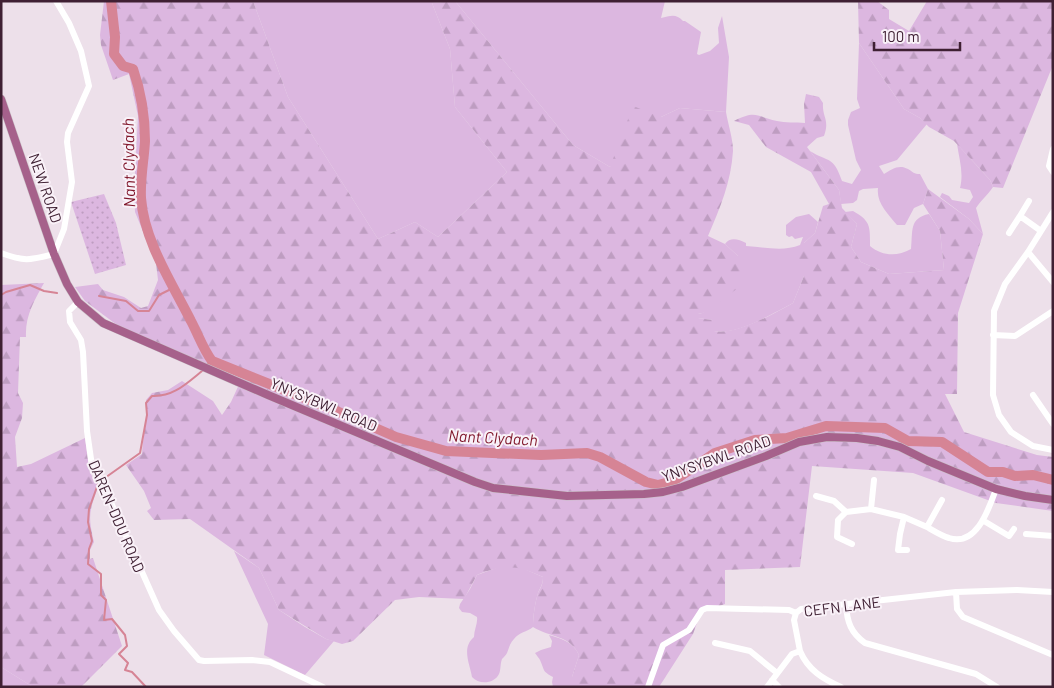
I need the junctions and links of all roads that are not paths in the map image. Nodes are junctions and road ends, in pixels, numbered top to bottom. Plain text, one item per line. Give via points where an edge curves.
1 (56, 1) edge
2 (1, 99) edge
3 (3, 111) edge
4 (1053, 149) edge
5 (1053, 172) edge
6 (1029, 201) dead end
7 (1053, 212) edge
8 (1020, 216) junction
9 (1041, 232) junction
10 (1009, 233) dead end
11 (1028, 252) junction
12 (1, 253) edge
13 (54, 254) junction
14 (1053, 282) edge
15 (67, 284) joint
16 (78, 302) junction
17 (1053, 311) edge
18 (993, 335) junction
19 (1033, 395) dead end
20 (1053, 424) edge
21 (1053, 450) edge
22 (876, 483) dead end
23 (996, 490) junction
24 (816, 496) dead end
25 (1053, 500) edge
26 (943, 504) dead end
27 (871, 509) junction
28 (846, 512) junction
29 (904, 517) junction
30 (984, 521) junction
31 (928, 527) junction
32 (1014, 529) dead end
33 (1026, 534) dead end
34 (1053, 536) edge
35 (852, 544) dead end
36 (907, 550) dead end
37 (956, 592) junction
38 (1053, 592) edge
39 (846, 605) junction
40 (796, 613) junction
41 (714, 643) dead end
42 (800, 651) junction
43 (1053, 655) edge
44 (777, 673) junction
45 (772, 680) junction
46 (323, 687) edge
47 (648, 687) edge
48 (767, 687) edge
49 (779, 687) edge
50 (841, 687) edge
51 (997, 687) edge

1 - 13 street via 81,50 89,86 68,133 72,182 68,213
2 - 3 main road, NEW ROAD
3 - 13 main road, NEW ROAD
4 - 5 street via 1049,166
6 - 8 street
7 - 9 street
8 - 9 street
8 - 10 street
9 - 11 street
11 - 14 street
11 - 18 street via 1005,284 994,311
12 - 13 street via 18,260
13 - 15 main road, NEW ROAD
15 - 16 main road, YNYSYBWL ROAD
16 - 23 main road, YNYSYBWL ROAD via 102,323 127,335 493,488 567,496 663,492 799,442 827,437 900,446
16 - 46 street, DAREN-DDU ROAD via 69,311 70,322 81,340 83,352 92,466 159,610 199,660 270,662
17 - 18 street via 1015,336
18 - 21 street via 993,395 999,416 1011,432 1033,446
19 - 20 street
22 - 27 street
23 - 25 main road, YNYSYBWL ROAD
23 - 30 street
24 - 28 street via 834,502
26 - 31 street
27 - 28 street
27 - 29 street
28 - 35 street via 838,520 837,537
29 - 31 street
29 - 36 street via 898,550
30 - 31 street via 972,534 961,538 950,539
30 - 32 street via 1009,536
33 - 34 street
37 - 38 street, CEFN LANE
37 - 39 street, CEFN LANE
37 - 43 street via 957,609 964,617
39 - 40 street, CEFN LANE via 801,609
39 - 51 street via 851,629 865,642 976,674
40 - 42 street via 794,620
40 - 47 street, CEFN LANE via 789,610 702,610 689,630 663,645
41 - 44 street via 750,651
42 - 44 street via 792,654
42 - 50 street via 812,670
44 - 45 street
45 - 48 street
45 - 49 street

